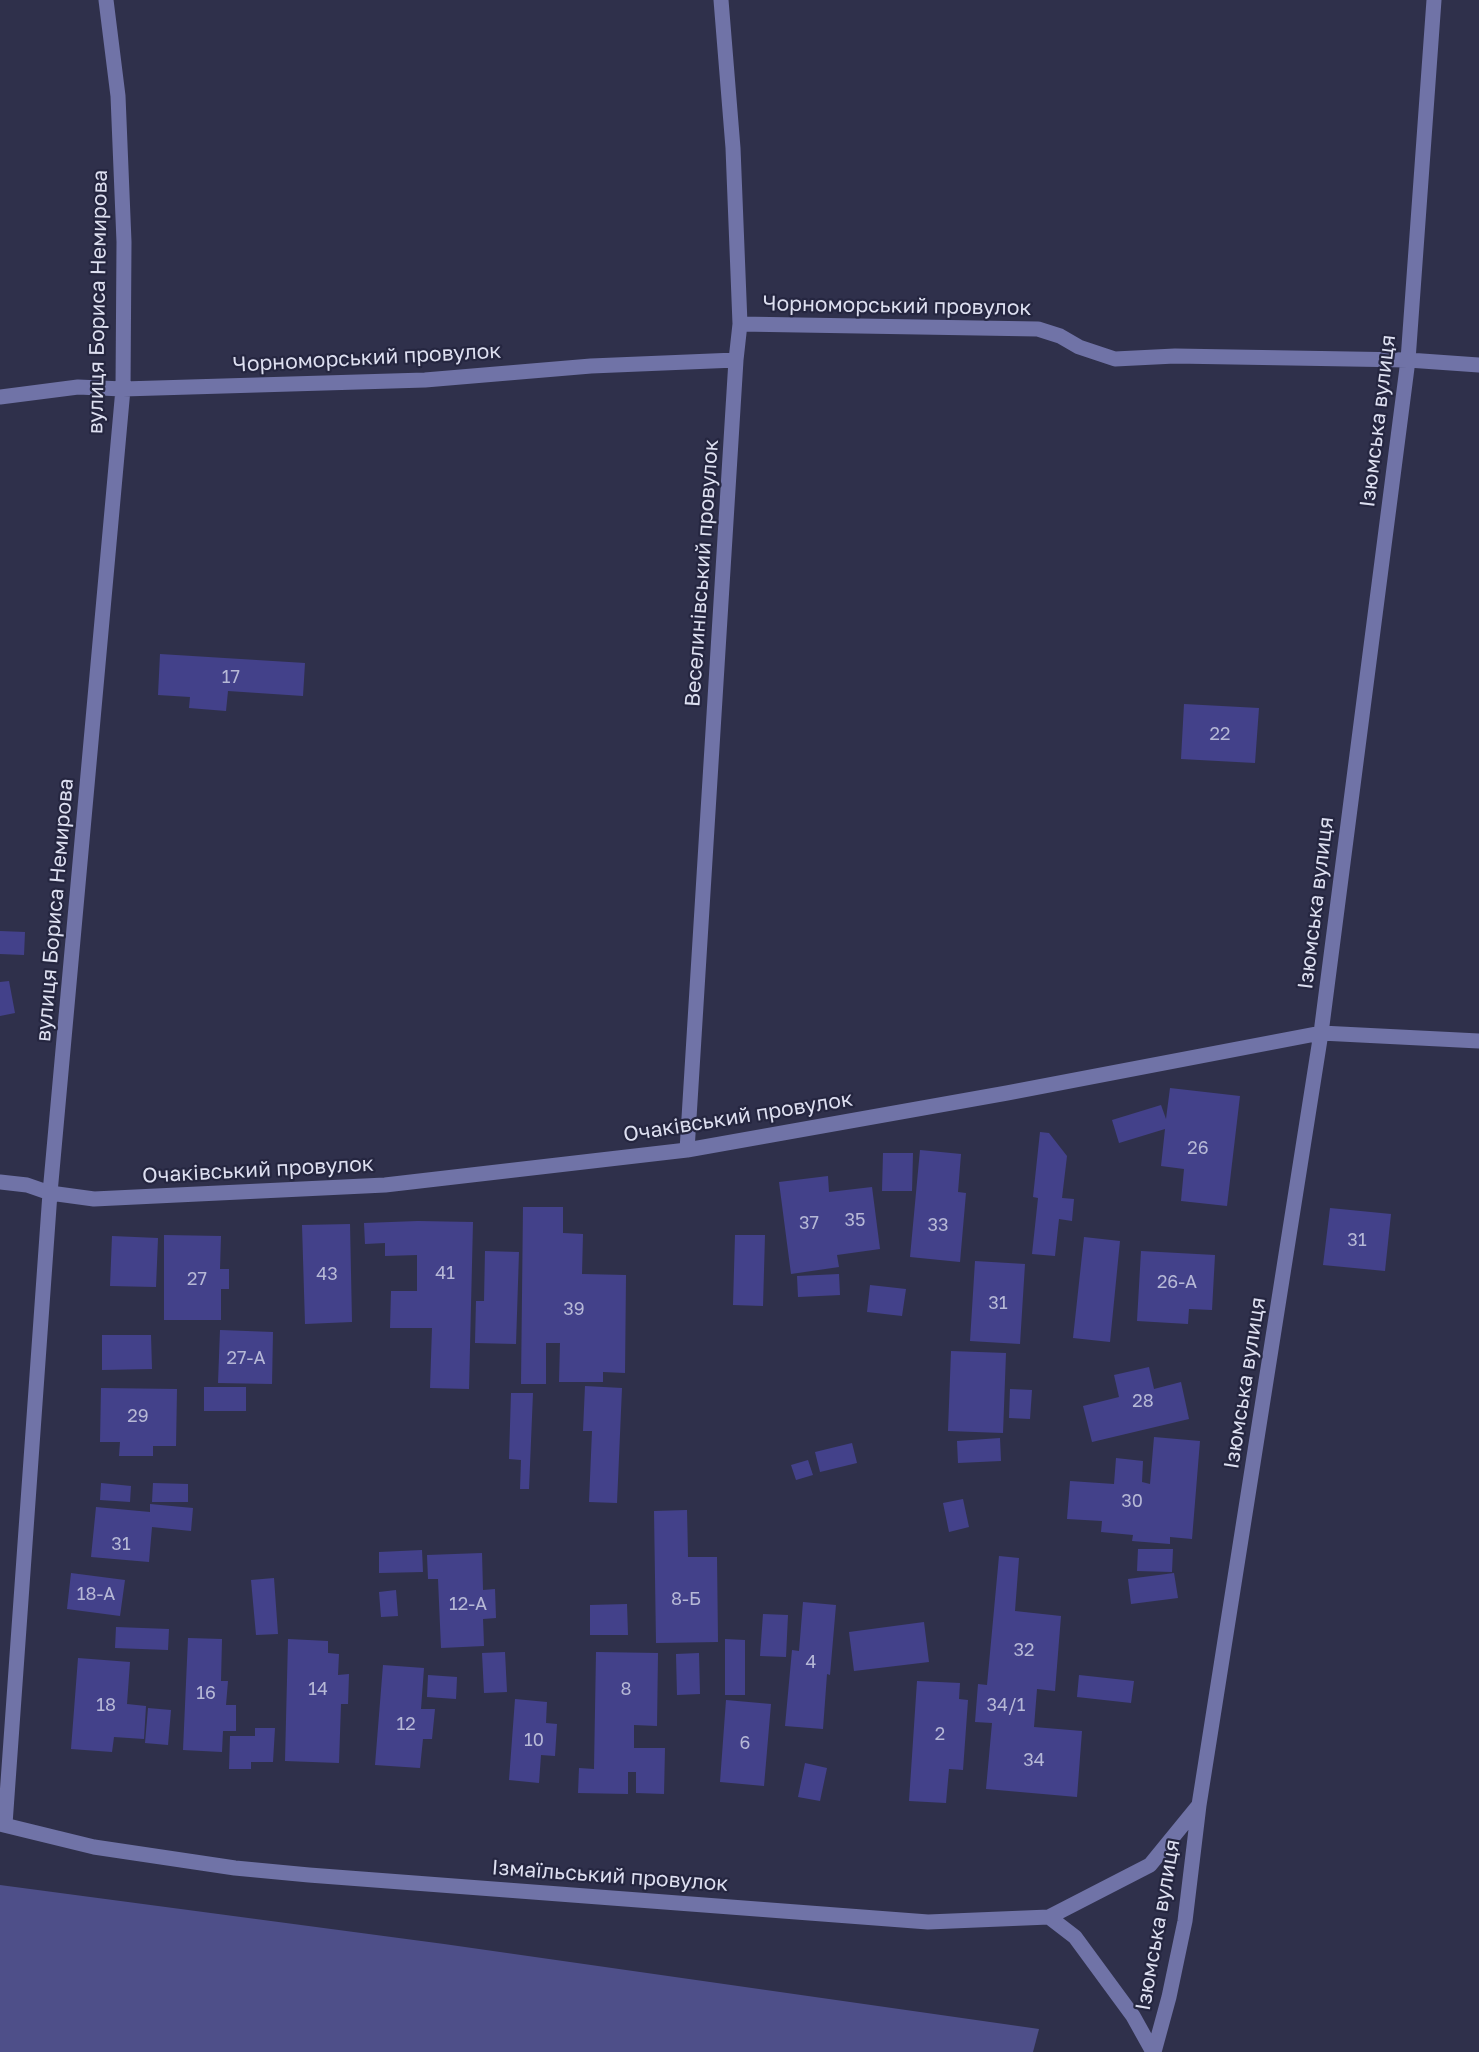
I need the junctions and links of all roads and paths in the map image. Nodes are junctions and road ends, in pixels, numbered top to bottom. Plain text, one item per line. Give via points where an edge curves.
1 (106, 0) edge
2 (721, 0) edge
3 (1434, 0) edge
4 (740, 324) junction
5 (736, 360) junction
6 (1408, 360) junction
7 (1479, 365) edge
8 (123, 389) junction
9 (0, 397) edge
10 (1321, 1034) junction
11 (1479, 1041) edge
12 (687, 1150) junction
13 (0, 1182) edge
14 (50, 1193) junction
15 (1199, 1805) junction
16 (2, 1824) edge
17 (1049, 1917) junction
18 (1154, 2052) edge

1 - 8 street, вулиця Бориса Немирова via 118,96 124,242
2 - 4 street, Веселинівський провулок via 733,148
3 - 6 street, Ізюмська вулиця
4 - 5 street, Веселинівський провулок
4 - 6 street, Чорноморський провулок via 1038,329 1115,359
5 - 8 street, Чорноморський провулок via 591,366 425,380
5 - 12 street, Веселинівський провулок
6 - 7 street, Чорноморський провулок
6 - 10 street, Ізюмська вулиця
8 - 9 street, Чорноморський провулок via 78,387
8 - 14 street, вулиця Бориса Немирова
10 - 11 street, Очаківський провулок
10 - 12 street, Очаківський провулок
10 - 15 street, Ізюмська вулиця
12 - 14 street, Очаківський провулок via 385,1185 94,1199
13 - 14 street, Очаківський провулок
14 - 16 street, вулиця Бориса Немирова
15 - 17 street, Ізюмська вулиця via 1150,1865
15 - 18 street, Ізюмська вулиця via 1185,1921
16 - 17 street, Ізмаїльський провулок via 94,1847 309,1875 928,1922
17 - 18 street via 1075,1938

